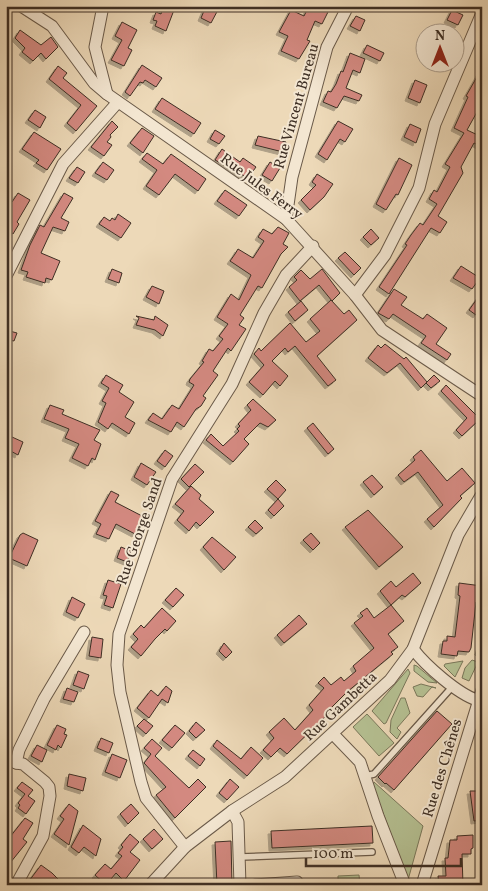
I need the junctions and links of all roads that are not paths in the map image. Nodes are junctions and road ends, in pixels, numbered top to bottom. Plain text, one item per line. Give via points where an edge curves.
1 (20, 6) edge
2 (103, 6) edge
3 (348, 6) edge
4 (482, 13) edge
5 (107, 94) junction
6 (118, 102) junction
7 (286, 219) junction
8 (313, 246) junction
9 (6, 276) edge
10 (355, 294) junction
11 (482, 396) edge
12 (482, 494) edge
13 (84, 632) dead end
14 (413, 649) junction
15 (453, 686) junction
16 (480, 695) edge
17 (333, 734) junction
18 (11, 765) edge
19 (365, 776) junction
20 (232, 812) junction
21 (185, 847) junction
22 (372, 852) dead end
23 (240, 857) junction
24 (16, 885) edge
25 (150, 885) edge
26 (240, 885) edge
27 (256, 885) edge
28 (298, 885) edge
29 (405, 885) edge
30 (422, 885) edge

1 - 5 street, Rue Jules Ferry via 52,26 94,83
2 - 5 street via 95,46
3 - 7 street, Rue Vincent Bureau via 327,46 292,177
4 - 10 street via 435,124 419,188 386,255
5 - 6 street, Rue Jules Ferry
6 - 7 street, Rue Jules Ferry
6 - 9 street via 63,164
7 - 8 street, Rue Jules Ferry
8 - 10 street, Rue Jules Ferry
8 - 21 street, Rue George Sand via 286,275 264,313 232,384 172,479 119,634 117,665 120,692 141,782 146,798
10 - 11 street, Rue Jules Ferry via 382,330
12 - 14 street, Rue Gambetta via 458,535
13 - 18 street via 44,699
14 - 15 street
14 - 17 street, Rue Gambetta via 390,680
15 - 16 street via 470,698
15 - 19 lane via 374,774
16 - 30 street, Rue des Chênes
17 - 19 street via 360,762
17 - 20 street, Rue Gambetta via 285,778
18 - 24 street via 24,764 45,782 50,796 43,836
19 - 29 street
20 - 21 street, Rue Gambetta
20 - 23 street via 238,822
21 - 25 street, Rue Gambetta
22 - 23 lane
23 - 26 street
27 - 28 street via 298,882

